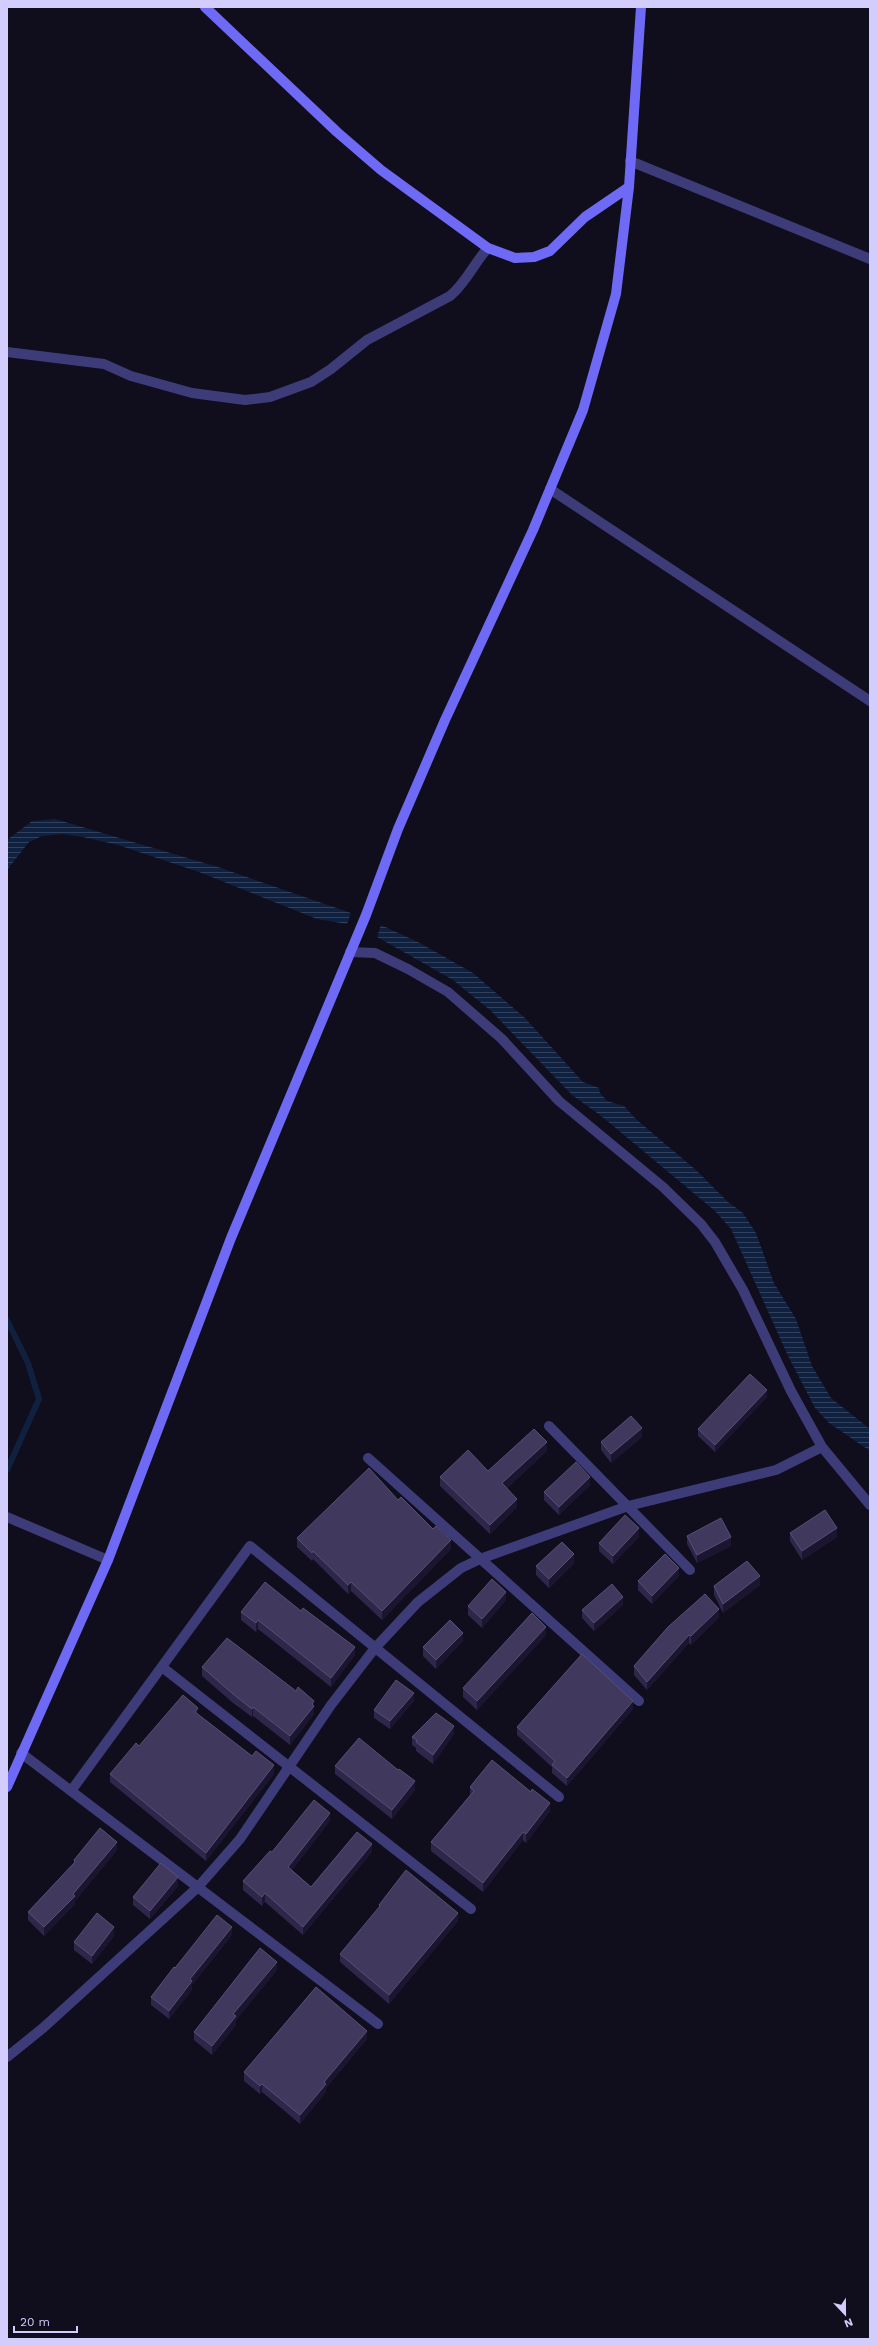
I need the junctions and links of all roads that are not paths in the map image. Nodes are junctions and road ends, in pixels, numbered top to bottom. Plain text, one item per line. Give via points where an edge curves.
1 (205, 7) edge
2 (641, 7) edge
3 (630, 162) junction
4 (629, 187) junction
5 (488, 248) junction
6 (870, 259) edge
7 (7, 352) edge
8 (550, 489) junction
9 (870, 701) edge
10 (350, 952) junction
11 (549, 1426) dead end
12 (822, 1447) junction
13 (368, 1458) dead end
14 (870, 1505) edge
15 (628, 1506) junction
16 (7, 1517) edge
17 (480, 1559) junction
18 (108, 1560) junction
19 (690, 1570) dead end
20 (375, 1648) junction
21 (162, 1667) junction
22 (639, 1701) dead end
23 (21, 1753) junction
24 (289, 1766) junction
25 (7, 1787) edge
26 (71, 1791) junction
27 (559, 1797) dead end
28 (198, 1887) junction
29 (471, 1909) dead end
30 (378, 2024) dead end
31 (7, 2057) edge

1 - 5 street via 337,132 381,170
2 - 3 street
3 - 4 street
3 - 6 street
4 - 5 street via 585,217 550,251 534,257 515,258
4 - 8 street via 616,294 584,410
5 - 7 street via 459,288 450,296 367,340 311,382 270,397 245,400 192,393 131,376 104,364
8 - 9 street
8 - 10 street via 412,795
10 - 12 street via 375,953 448,992 502,1039 559,1101 683,1205 715,1242 730,1266 791,1391
10 - 18 street via 231,1238
11 - 15 street
12 - 14 street
12 - 15 street via 776,1470
13 - 17 street
15 - 17 street
15 - 19 street
16 - 18 street
17 - 20 street via 461,1568 418,1602
17 - 22 street
18 - 23 street
20 - 21 street via 250,1546
20 - 24 street
20 - 27 street
21 - 24 street
21 - 26 street
23 - 25 street
23 - 26 street
24 - 28 street via 240,1839
24 - 29 street
26 - 28 street
28 - 30 street
28 - 31 street via 43,2028

